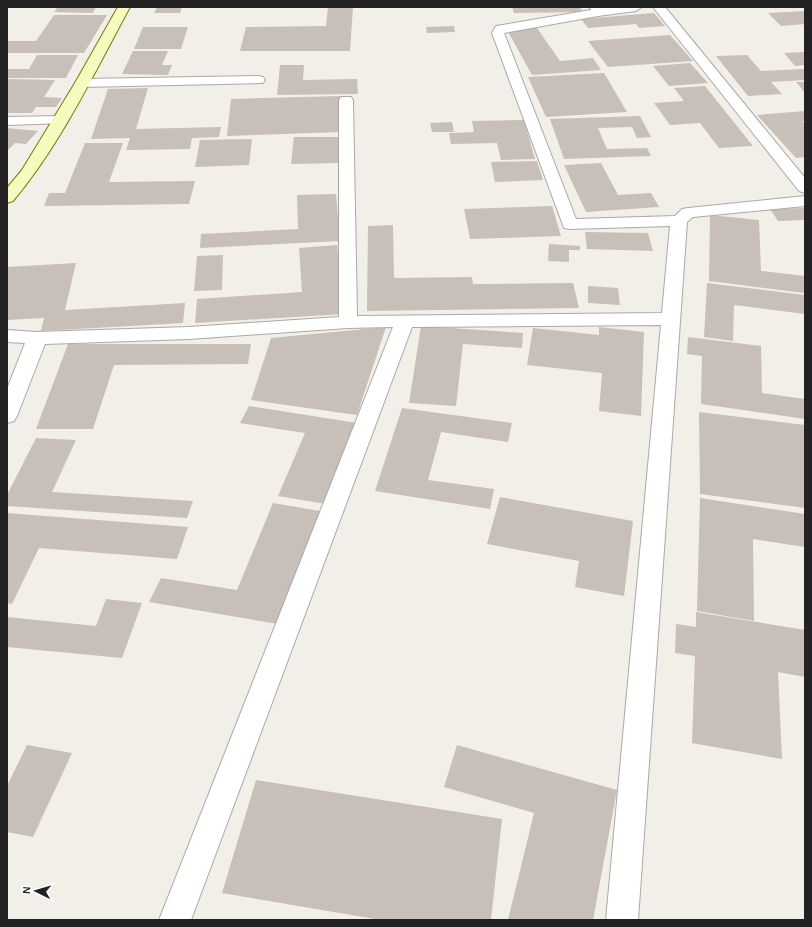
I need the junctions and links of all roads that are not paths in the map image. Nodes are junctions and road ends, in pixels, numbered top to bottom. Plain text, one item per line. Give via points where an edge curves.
1 (124, 7) edge
2 (636, 7) edge
3 (659, 7) edge
4 (597, 9) edge
5 (258, 80) dead end
6 (82, 83) junction
7 (346, 100) dead end
8 (60, 120) junction
9 (7, 121) edge
10 (805, 188) edge
11 (7, 198) edge
12 (805, 201) edge
13 (679, 221) junction
14 (671, 319) junction
15 (405, 321) junction
16 (348, 322) junction
17 (7, 336) edge
18 (37, 338) junction
19 (7, 416) edge
20 (175, 920) edge
21 (622, 920) edge

1 - 6 street
2 - 4 street
3 - 10 street
4 - 13 street via 500,29 498,33 570,224
5 - 6 street
6 - 8 street
7 - 16 street
8 - 9 street
8 - 11 street via 29,172
12 - 13 street via 688,213
13 - 14 street
14 - 15 street
14 - 21 street
15 - 16 street
15 - 20 street
16 - 18 street via 189,333
17 - 18 street
18 - 19 street

